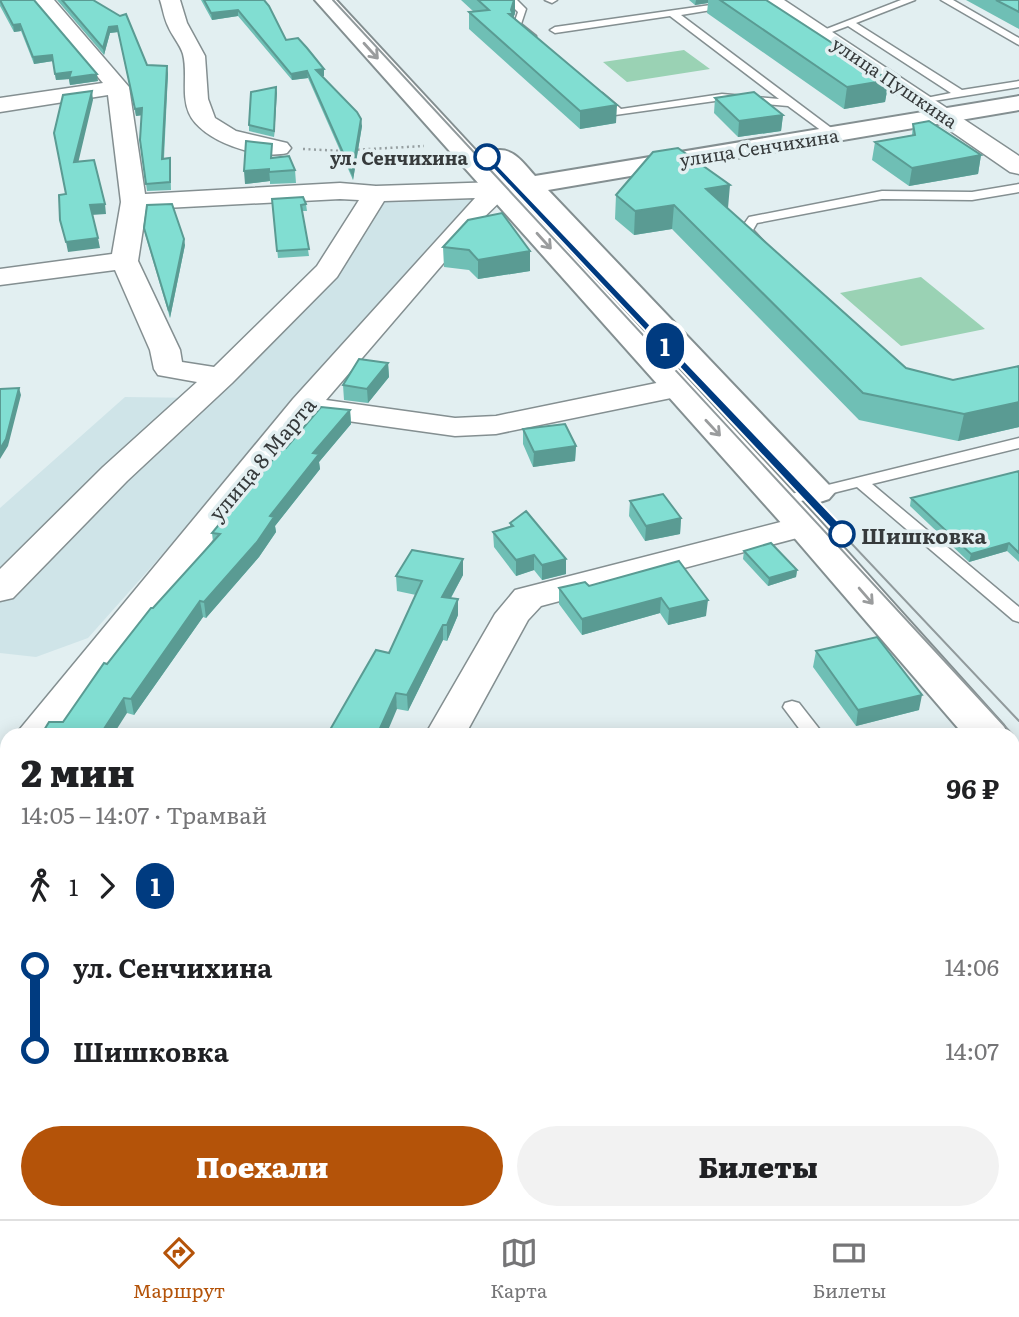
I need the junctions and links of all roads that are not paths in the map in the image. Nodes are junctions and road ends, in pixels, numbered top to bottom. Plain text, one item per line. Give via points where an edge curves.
1 (43, 0) edge
2 (170, 0) edge
3 (326, 0) edge
4 (353, 0) edge
5 (511, 0) edge
6 (769, 0) edge
7 (910, 0) edge
8 (946, 0) edge
9 (672, 13) junction
10 (849, 23) junction
11 (555, 30) dead end
12 (821, 33) junction
13 (1019, 42) edge
14 (537, 43) edge
15 (410, 60) dead end
16 (1019, 84) edge
17 (118, 87) junction
18 (588, 87) edge
19 (960, 94) junction
20 (925, 101) junction
21 (1, 103) edge
22 (791, 103) junction
23 (1019, 103) edge
24 (947, 116) junction
25 (834, 135) junction
26 (489, 142) dead end
27 (279, 148) road end
28 (1019, 167) edge
29 (514, 187) junction
30 (1019, 188) edge
31 (376, 194) junction
32 (134, 202) junction
33 (766, 250) edge
34 (124, 261) junction
35 (0, 276) edge
36 (221, 377) junction
37 (676, 388) junction
38 (304, 406) junction
39 (1019, 443) edge
40 (859, 481) junction
41 (817, 492) junction
42 (792, 513) junction
43 (0, 590) edge
44 (1019, 616) edge
45 (792, 706) dead end
46 (41, 728) edge
47 (449, 728) edge
48 (809, 728) edge
49 (982, 728) edge

1 - 17 street
2 - 27 street via 177,26 192,49 202,120 248,144
3 -> 29 street via 456,144
4 - 15 street
5 - 14 lane via 523,10 516,25
6 - 9 lane
6 - 12 street, улица Пушкина
7 - 10 lane
8 - 13 lane
9 - 11 lane
9 - 22 lane
10 - 12 lane
10 - 19 lane
12 - 20 street, улица Пушкина
16 - 19 lane
17 - 21 street
17 - 32 street
18 - 22 lane via 619,113 722,97
19 - 20 lane
20 - 24 street, улица Пушкина
22 - 25 lane
23 - 24 street, улица Сенчихина
24 - 25 street, улица Сенчихина
24 - 28 street, улица Пушкина
25 - 29 street, улица Сенчихина
26 - 29 street
29 - 31 street
29 -> 37 street
29 - 38 street, улица 8 Марта via 469,218
29 - 41 street
30 - 33 lane via 972,196 883,195 752,220 746,230
31 - 32 street via 340,191
31 - 36 street via 327,271
32 - 34 street
34 - 35 street
34 - 36 street via 165,350 169,369
36 - 43 street via 115,474
37 - 38 street via 496,425 455,427
37 -> 42 street
38 - 46 street, улица 8 Марта
39 - 40 lane
40 - 41 lane
40 - 44 lane
41 - 42 lane
42 - 47 street via 528,598 513,614
42 -> 49 street
45 - 48 lane

